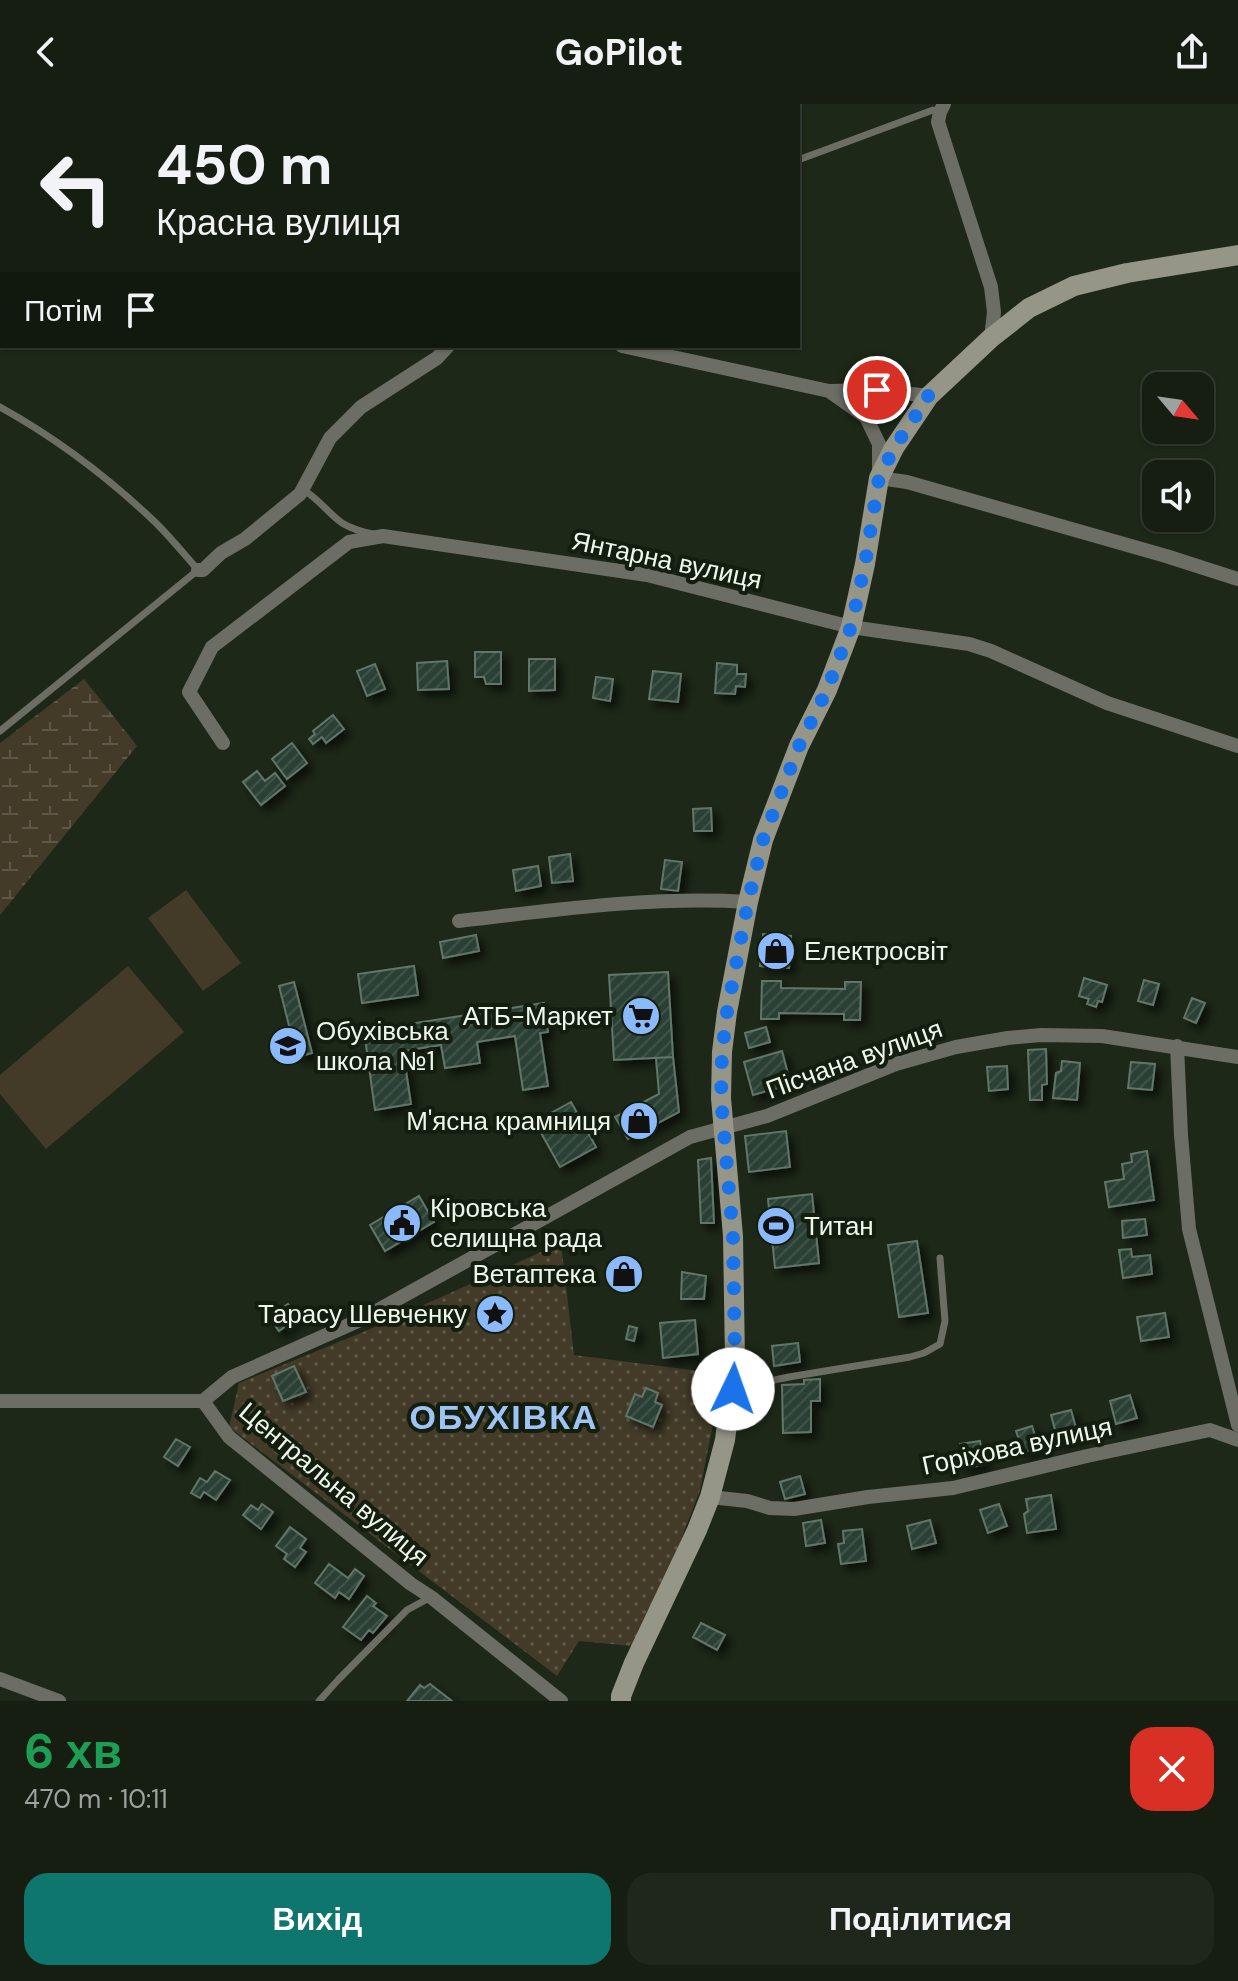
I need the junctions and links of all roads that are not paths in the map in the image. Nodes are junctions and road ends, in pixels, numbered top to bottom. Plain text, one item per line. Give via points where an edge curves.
1 (942, 108) edge
2 (800, 159) edge
3 (1238, 255) edge
4 (991, 338) junction
5 (446, 348) edge
6 (631, 348) edge
7 (829, 391) junction
8 (929, 396) junction
9 (0, 407) edge
10 (879, 478) junction
11 (302, 489) junction
12 (383, 536) junction
13 (198, 570) junction
14 (1238, 579) edge
15 (851, 627) junction
16 (0, 731) edge
17 (223, 743) dead end
18 (1238, 746) edge
19 (748, 902) junction
20 (459, 921) dead end
21 (1177, 1046) junction
22 (1238, 1057) edge
23 (724, 1128) junction
24 (940, 1258) dead end
25 (733, 1389) junction
26 (0, 1401) edge
27 (203, 1401) junction
28 (1238, 1425) edge
29 (1238, 1440) edge
30 (710, 1497) junction
31 (431, 1597) junction
32 (0, 1679) edge
33 (59, 1701) edge
34 (319, 1701) edge
35 (561, 1701) edge
36 (621, 1701) edge

1 - 2 lane
1 - 4 street via 938,122 991,287
3 - 4 street via 1074,286 1029,308
4 - 8 street
5 - 11 street via 361,407 330,438
6 - 7 street
7 - 8 street
7 - 10 street via 866,417 879,444
8 - 10 street
9 - 13 lane via 95,471 156,523
10 - 14 street
10 - 15 street
11 - 12 lane via 341,522
11 - 13 street via 245,539
12 - 15 street, Янтарна вулиця via 647,575
12 - 17 street, Янтарна вулиця via 349,542 212,647 189,692
13 - 16 lane
15 - 18 street, Янтарна вулиця via 969,644 1107,703
15 - 19 street via 763,840
19 - 20 street via 622,902
19 - 23 street via 722,1052
21 - 22 street, Пісчана вулиця
21 - 23 street, Пісчана вулиця via 1041,1035 969,1045 896,1064
21 - 28 street via 1189,1229
23 - 25 street via 733,1236
23 - 27 street, Центральна вулиця via 690,1137 360,1320 232,1377
24 - 25 lane via 945,1321 940,1344 910,1357
25 - 30 street
26 - 27 street
27 - 31 street, Центральна вулиця via 229,1437
29 - 30 street, Горіхова вулиця via 1210,1430 953,1488 794,1509
30 - 36 street
31 - 34 lane via 407,1610
31 - 35 street, Центральна вулиця
32 - 33 street

